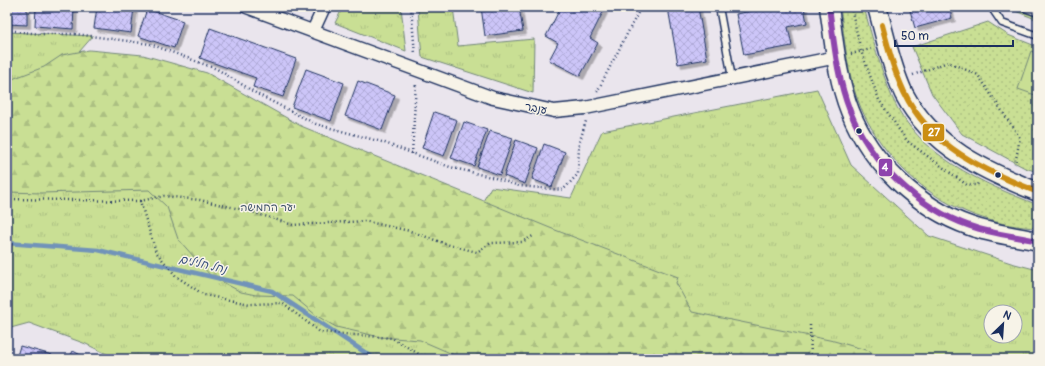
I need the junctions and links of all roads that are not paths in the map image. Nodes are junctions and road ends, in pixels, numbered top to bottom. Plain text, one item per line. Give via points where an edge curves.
1 (247, 7) edge
2 (324, 7) edge
3 (719, 7) edge
4 (829, 7) edge
5 (877, 7) edge
6 (991, 7) edge
7 (1022, 7) edge
8 (1038, 13) edge
9 (313, 31) junction
10 (1038, 36) edge
11 (837, 57) junction
12 (732, 78) junction
13 (1038, 192) edge
14 (1038, 241) edge

1 - 9 street, ענבר
2 - 9 street
3 - 12 lane
4 - 11 street
5 - 13 street via 899,80 919,117 944,144 976,165
6 - 10 lane via 1002,23
7 - 8 lane
9 - 12 street, ענבר via 493,98 554,111 591,107
11 - 12 street, ענבר
11 - 14 street via 840,79 850,112 865,140 888,172 916,196 957,221 992,233

